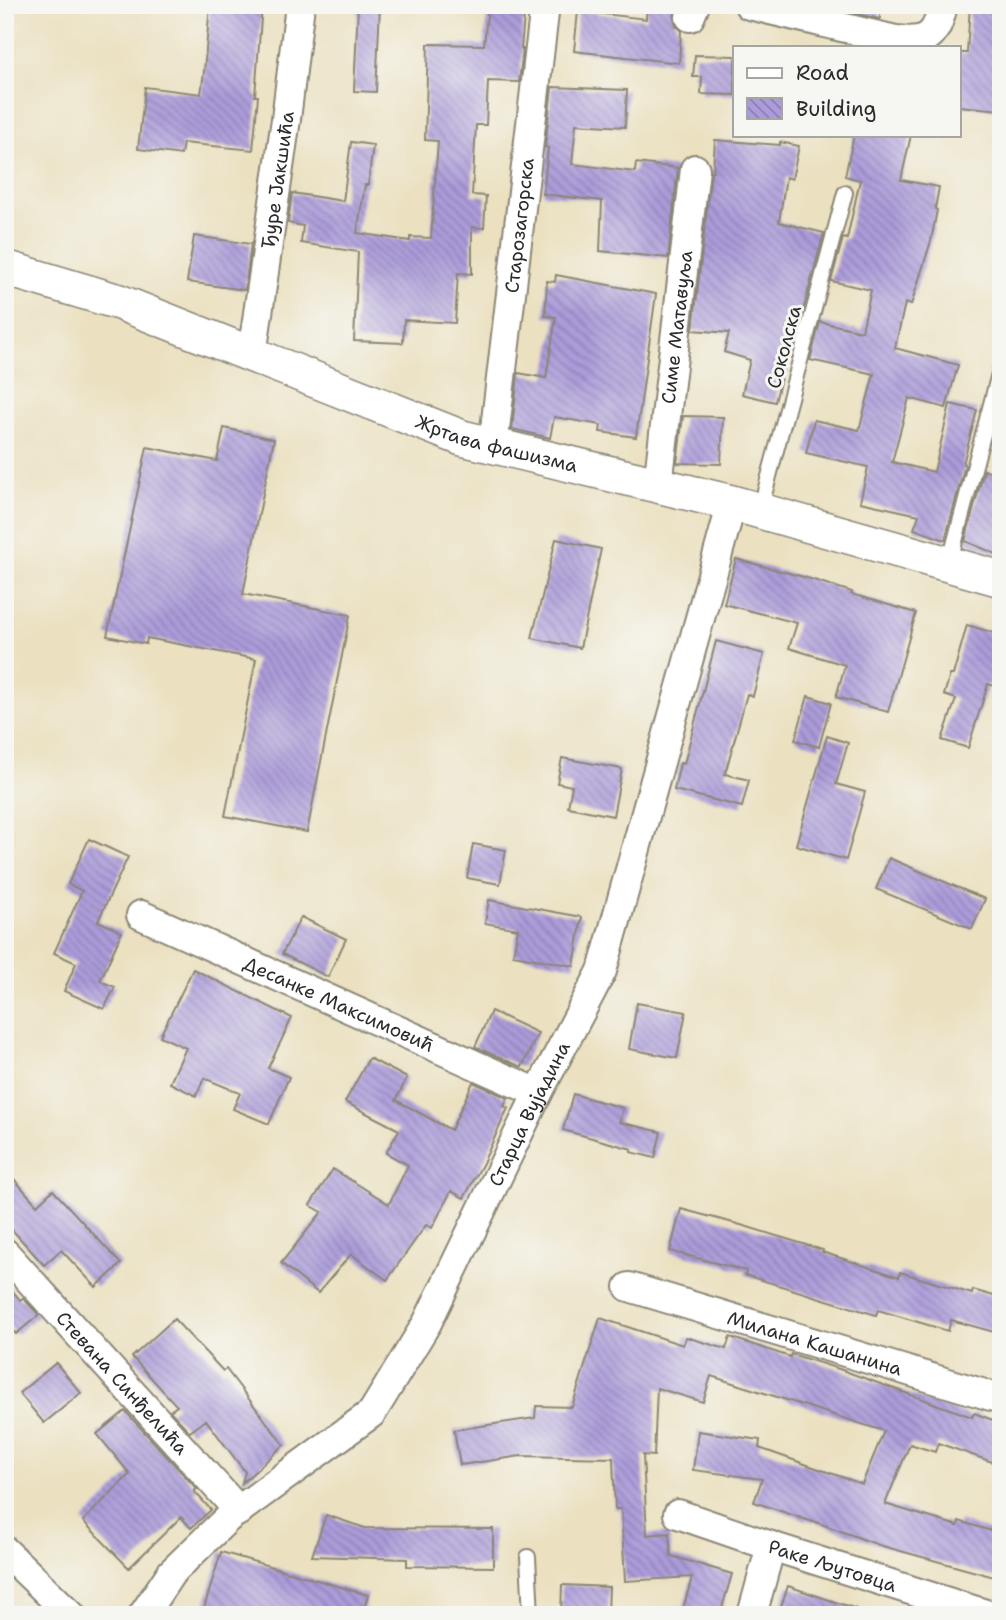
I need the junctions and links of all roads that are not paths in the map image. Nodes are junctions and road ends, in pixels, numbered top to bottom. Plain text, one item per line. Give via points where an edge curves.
1 (300, 5) edge
2 (545, 5) edge
3 (749, 5) edge
4 (943, 5) edge
5 (695, 169) dead end
6 (845, 193) dead end
7 (5, 268) edge
8 (251, 355) junction
9 (1001, 366) edge
10 (493, 446) junction
11 (658, 485) junction
12 (746, 507) junction
13 (949, 564) junction
14 (1001, 579) edge
15 (141, 915) dead end
16 (538, 1093) junction
17 (5, 1253) edge
18 (629, 1287) dead end
19 (1001, 1399) edge
20 (239, 1511) junction
21 (678, 1514) dead end
22 (771, 1546) junction
23 (5, 1551) edge
24 (528, 1556) dead end
25 (71, 1615) edge
26 (143, 1615) edge
27 (531, 1615) edge
28 (752, 1615) edge
29 (989, 1615) edge

1 - 8 street, Ђуре Јакшића
2 - 10 street, Старозагорска
3 - 4 street via 917,42 932,35
5 - 11 street, Симе Матавуља
6 - 12 lane, Соколска
7 - 8 street, Жртава фашизма via 119,302
8 - 10 street, Жртава фашизма
9 - 13 lane
10 - 11 street, Жртава фашизма
11 - 12 street, Жртава фашизма
12 - 13 street, Жртава фашизма
12 - 16 street, Старца Вујадина via 602,971
13 - 14 street, Жртава фашизма
15 - 16 street, Десанке Максимовић
16 - 20 street, Старца Вујадина via 427,1323 372,1413
17 - 20 street, Стевана Синђелића
18 - 19 street, Милана Кашанина
20 - 26 street, Старца Вујадина via 171,1573
21 - 22 street, Раке Љутовца
22 - 28 street
22 - 29 street, Раке Љутовца
23 - 25 street
24 - 27 lane

